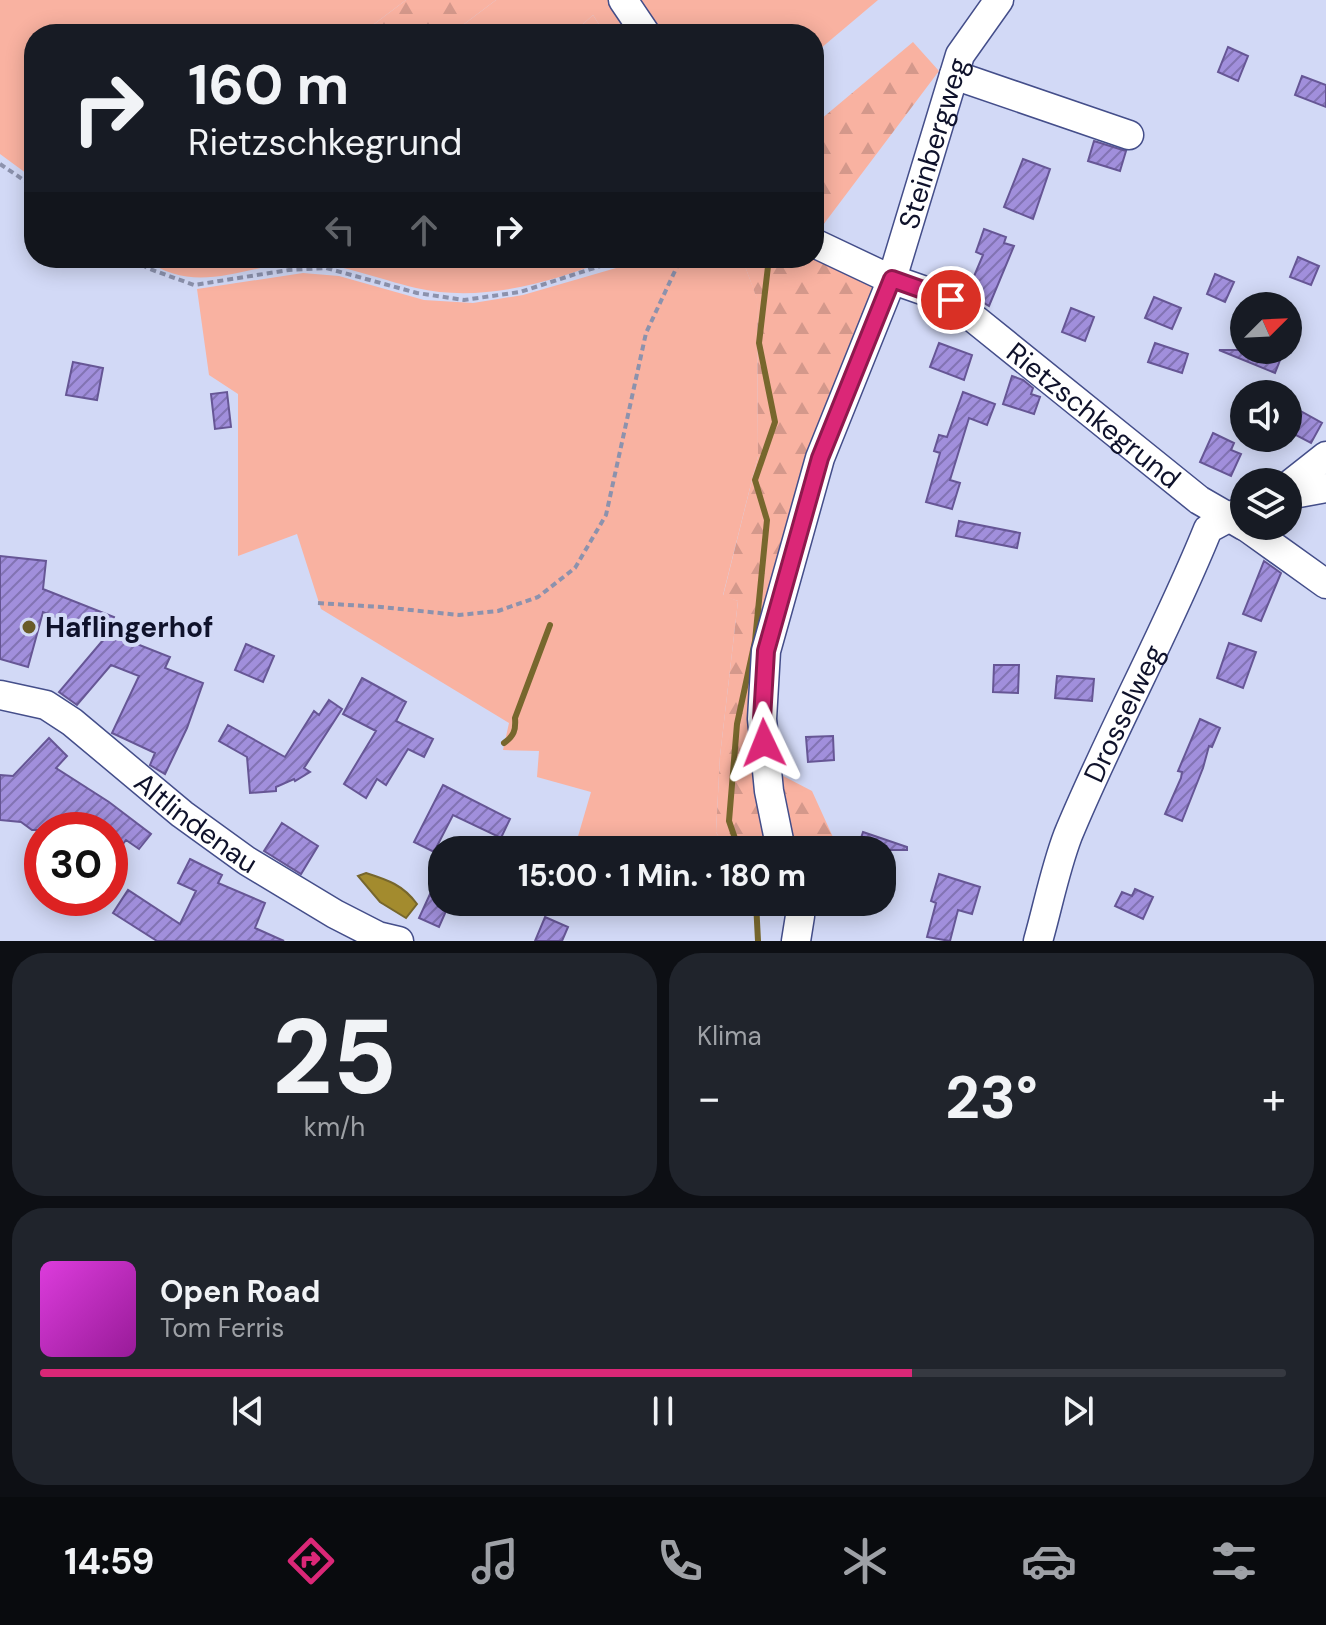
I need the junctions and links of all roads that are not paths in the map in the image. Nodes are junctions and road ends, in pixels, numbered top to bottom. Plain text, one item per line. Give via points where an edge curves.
1 (623, 0) edge
2 (999, 0) edge
3 (639, 24) edge
4 (954, 75) junction
5 (1129, 135) dead end
6 (824, 248) edge
7 (892, 279) junction
8 (1326, 456) edge
9 (1302, 475) edge
10 (1326, 488) edge
11 (1302, 492) edge
12 (1230, 514) edge
13 (1230, 522) edge
14 (1268, 540) edge
15 (1326, 584) edge
16 (0, 695) edge
17 (778, 836) edge
18 (800, 916) edge
19 (399, 941) edge
20 (796, 941) edge
21 (1038, 941) edge

1 - 3 street
2 - 4 street, Steinbergweg via 960,55
4 - 5 street
4 - 7 street, Steinbergweg
6 - 7 street, Rietzschkegrund
7 - 12 street, Rietzschkegrund via 951,300 1199,500
7 - 17 street, Steinbergweg via 820,458 766,651 762,719
8 - 9 street
10 - 11 street
13 - 21 street, Drosselweg via 1208,529 1127,703 1067,838
14 - 15 street, Rietzschkegrund
16 - 19 street, Altlindenau via 46,705 247,861 335,914
18 - 20 street

